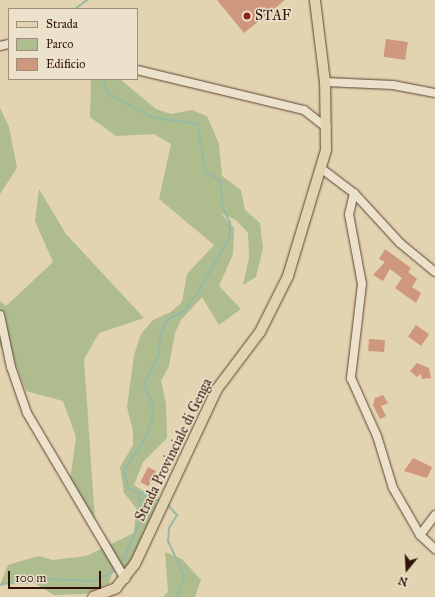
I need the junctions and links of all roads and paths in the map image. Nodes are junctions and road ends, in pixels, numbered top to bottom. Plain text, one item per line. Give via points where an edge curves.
1 (315, 0) edge
2 (138, 70) edge
3 (325, 82) junction
4 (435, 93) edge
5 (327, 128) junction
6 (322, 169) junction
7 (354, 193) junction
8 (435, 272) edge
9 (0, 315) edge
10 (435, 516) edge
11 (420, 535) junction
12 (435, 549) edge
13 (121, 571) junction
14 (93, 597) edge

1 - 3 main road, Strada Provinciale di Genga
2 - 5 street via 304,110
3 - 4 street via 393,85
3 - 5 main road, Strada Provinciale di Genga
5 - 6 main road, Strada Provinciale di Genga
6 - 7 street
6 - 13 main road, Strada Provinciale di Genga via 288,276 260,332 217,389 158,514
7 - 8 street via 400,243
7 - 11 street via 349,214 362,284 351,378 377,436 394,488
9 - 13 street via 11,367 27,413
10 - 11 street
11 - 12 street
13 - 14 main road, Strada Provinciale di Genga via 116,588

